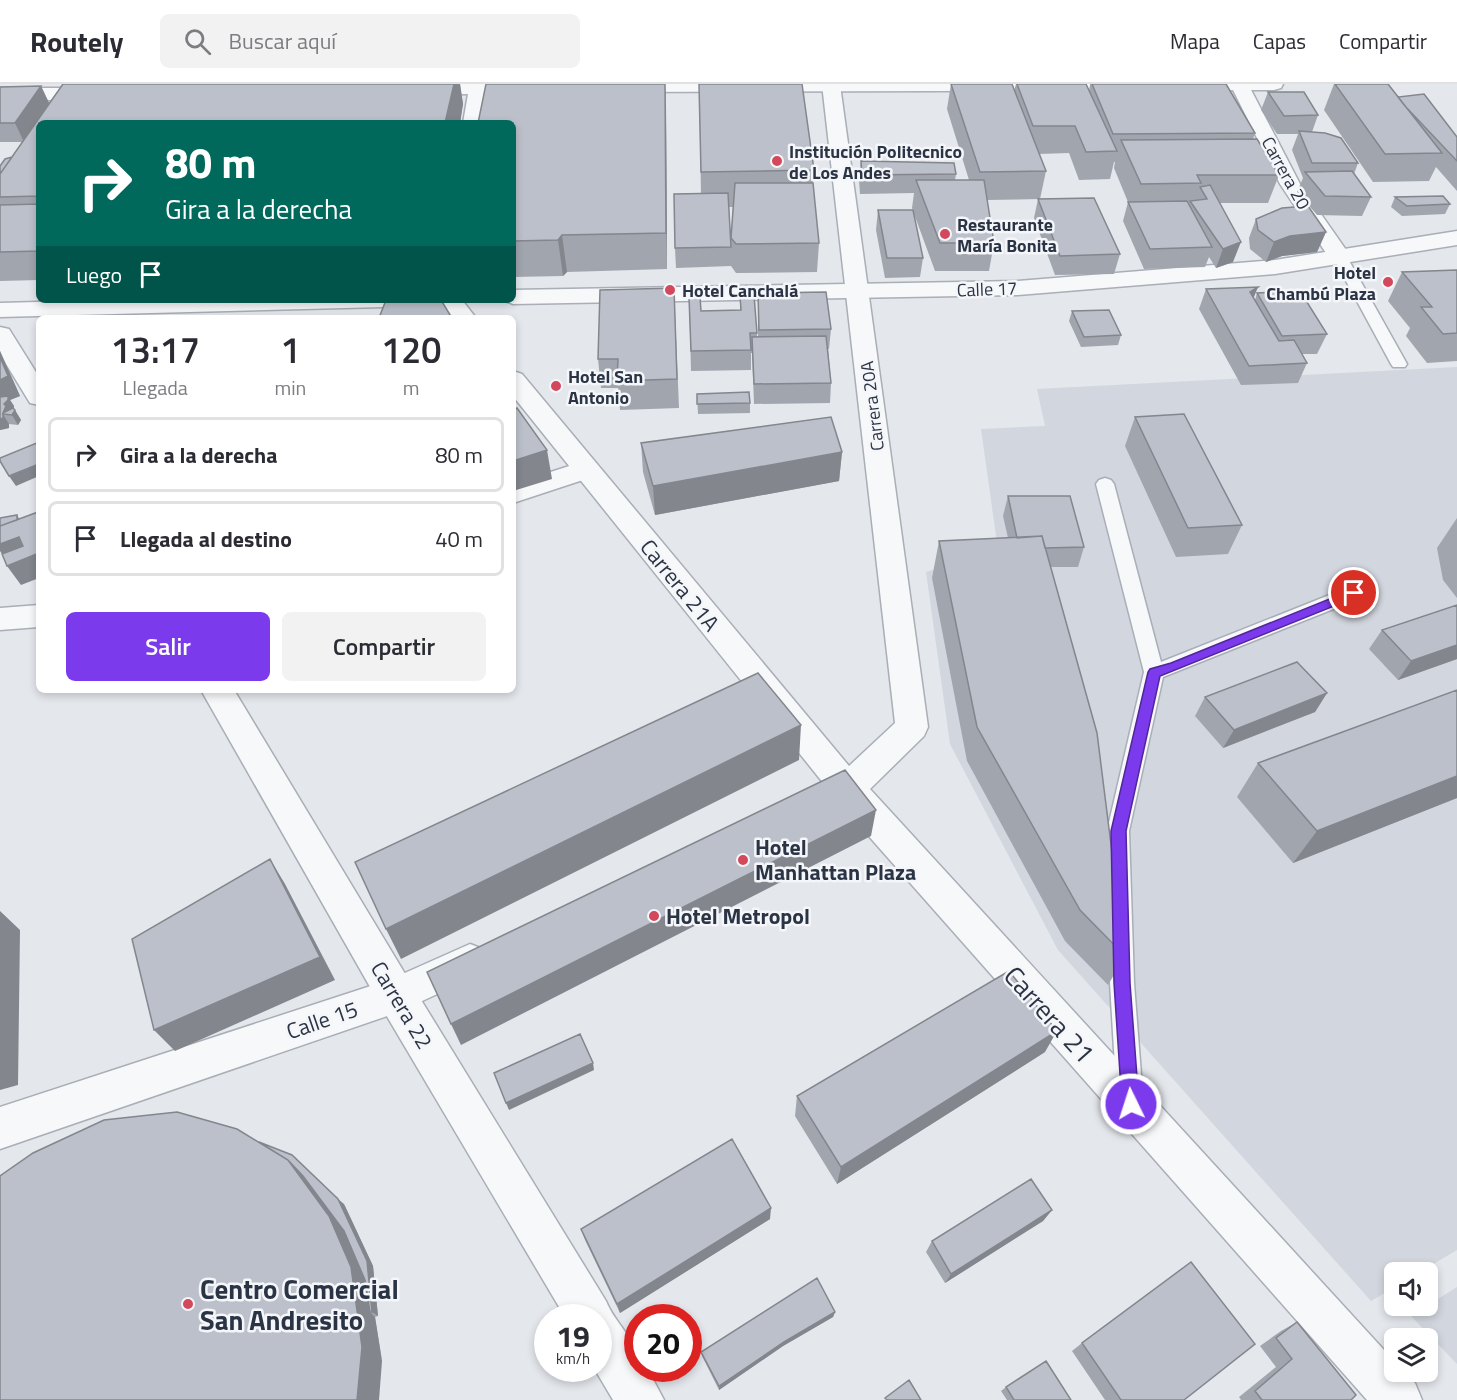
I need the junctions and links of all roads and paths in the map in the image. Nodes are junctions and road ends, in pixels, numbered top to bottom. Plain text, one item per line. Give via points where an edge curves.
1 (1239, 84) edge
2 (1274, 84) edge
3 (645, 85) edge
4 (831, 85) edge
5 (549, 87) edge
6 (597, 87) edge
7 (478, 88) junction
8 (88, 89) edge
9 (400, 89) edge
10 (0, 94) edge
11 (120, 94) edge
12 (72, 114) edge
13 (473, 120) edge
14 (1457, 238) edge
15 (1340, 257) junction
16 (859, 292) junction
17 (516, 297) edge
18 (268, 303) edge
19 (452, 303) edge
20 (0, 310) edge
21 (462, 315) edge
22 (0, 334) edge
23 (1399, 363) dead end
24 (516, 383) edge
25 (36, 392) edge
26 (585, 470) junction
27 (1105, 484) dead end
28 (516, 493) edge
29 (1354, 593) dead end
30 (36, 616) edge
31 (0, 619) edge
32 (1155, 672) junction
33 (219, 693) edge
34 (848, 789) junction
35 (783, 818) edge
36 (503, 946) edge
37 (396, 995) junction
38 (1131, 1104) junction
39 (0, 1128) edge
40 (582, 1304) edge
41 (612, 1354) edge
42 (640, 1400) edge
43 (1398, 1400) edge

1 - 2 street
1 - 4 street
1 - 15 street, Carrera 20 via 1290,184
3 - 4 street
3 - 6 street
4 - 16 street, Carrera 20A
5 - 7 street
7 - 9 street
7 - 13 street
8 - 10 street
8 - 11 street
8 - 12 street
14 - 15 street, Calle 17
15 - 16 street, Calle 17 via 1275,267 1018,288
15 - 23 lane
16 - 17 street, Calle 17
16 - 34 street, Carrera 20A via 912,727
18 - 20 street
19 - 21 street
22 - 25 street
24 - 26 street, Carrera 21A
26 - 28 street
26 - 34 street, Carrera 21A via 746,683
27 - 32 lane
29 - 32 lane
30 - 31 street
32 - 38 lane via 1118,831 1122,983
33 - 37 street, Carrera 22
34 - 35 street
34 - 38 street, Carrera 21
36 - 37 street, Calle 15
37 - 39 street, Calle 15
37 - 40 street, Carrera 22
38 - 43 street, Carrera 21
41 - 42 street

